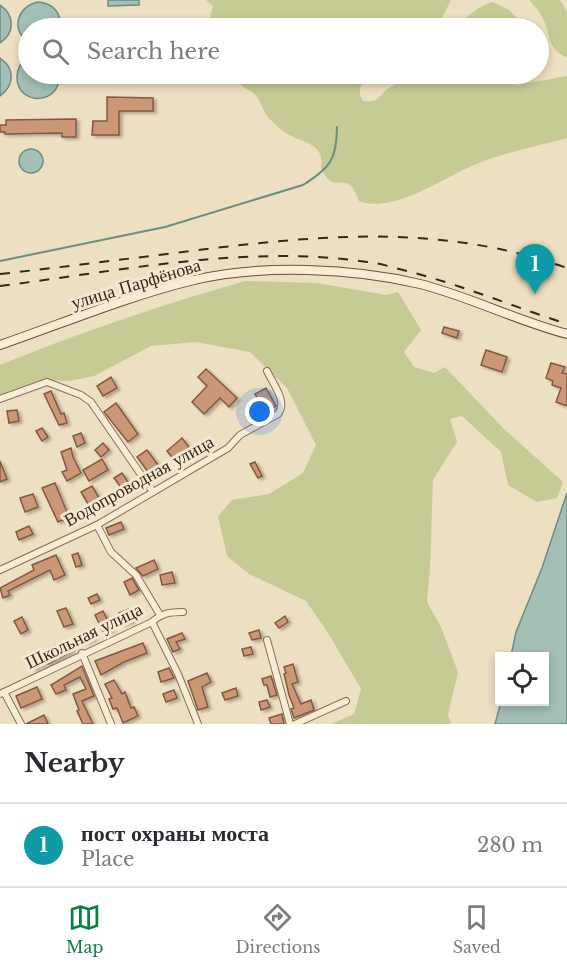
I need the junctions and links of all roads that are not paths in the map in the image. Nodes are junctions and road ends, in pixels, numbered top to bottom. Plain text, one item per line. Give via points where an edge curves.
1 (567, 334) edge
2 (0, 345) edge
3 (267, 371) dead end
4 (0, 399) edge
5 (153, 492) junction
6 (97, 525) junction
7 (0, 570) edge
8 (183, 612) dead end
9 (160, 615) junction
10 (152, 622) junction
11 (267, 640) dead end
12 (82, 654) junction
13 (2, 693) edge
14 (346, 701) dead end
15 (21, 724) edge
16 (111, 724) edge
17 (198, 724) edge
18 (290, 724) edge
19 (294, 724) edge

1 - 2 main road, улица Парфёнова via 442,290 392,278 301,270 225,275 166,288
3 - 5 street, Водопроводная улица via 283,402 278,414
4 - 5 street via 47,382 81,395 91,402
5 - 6 street, Водопроводная улица
6 - 7 street, Водопроводная улица
6 - 9 street via 111,552 136,576
8 - 9 street, Школьная улица
9 - 10 street, Школьная улица
10 - 12 street, Школьная улица
10 - 17 street
11 - 18 street
12 - 13 street, Школьная улица
12 - 16 street
13 - 15 street
14 - 19 street

